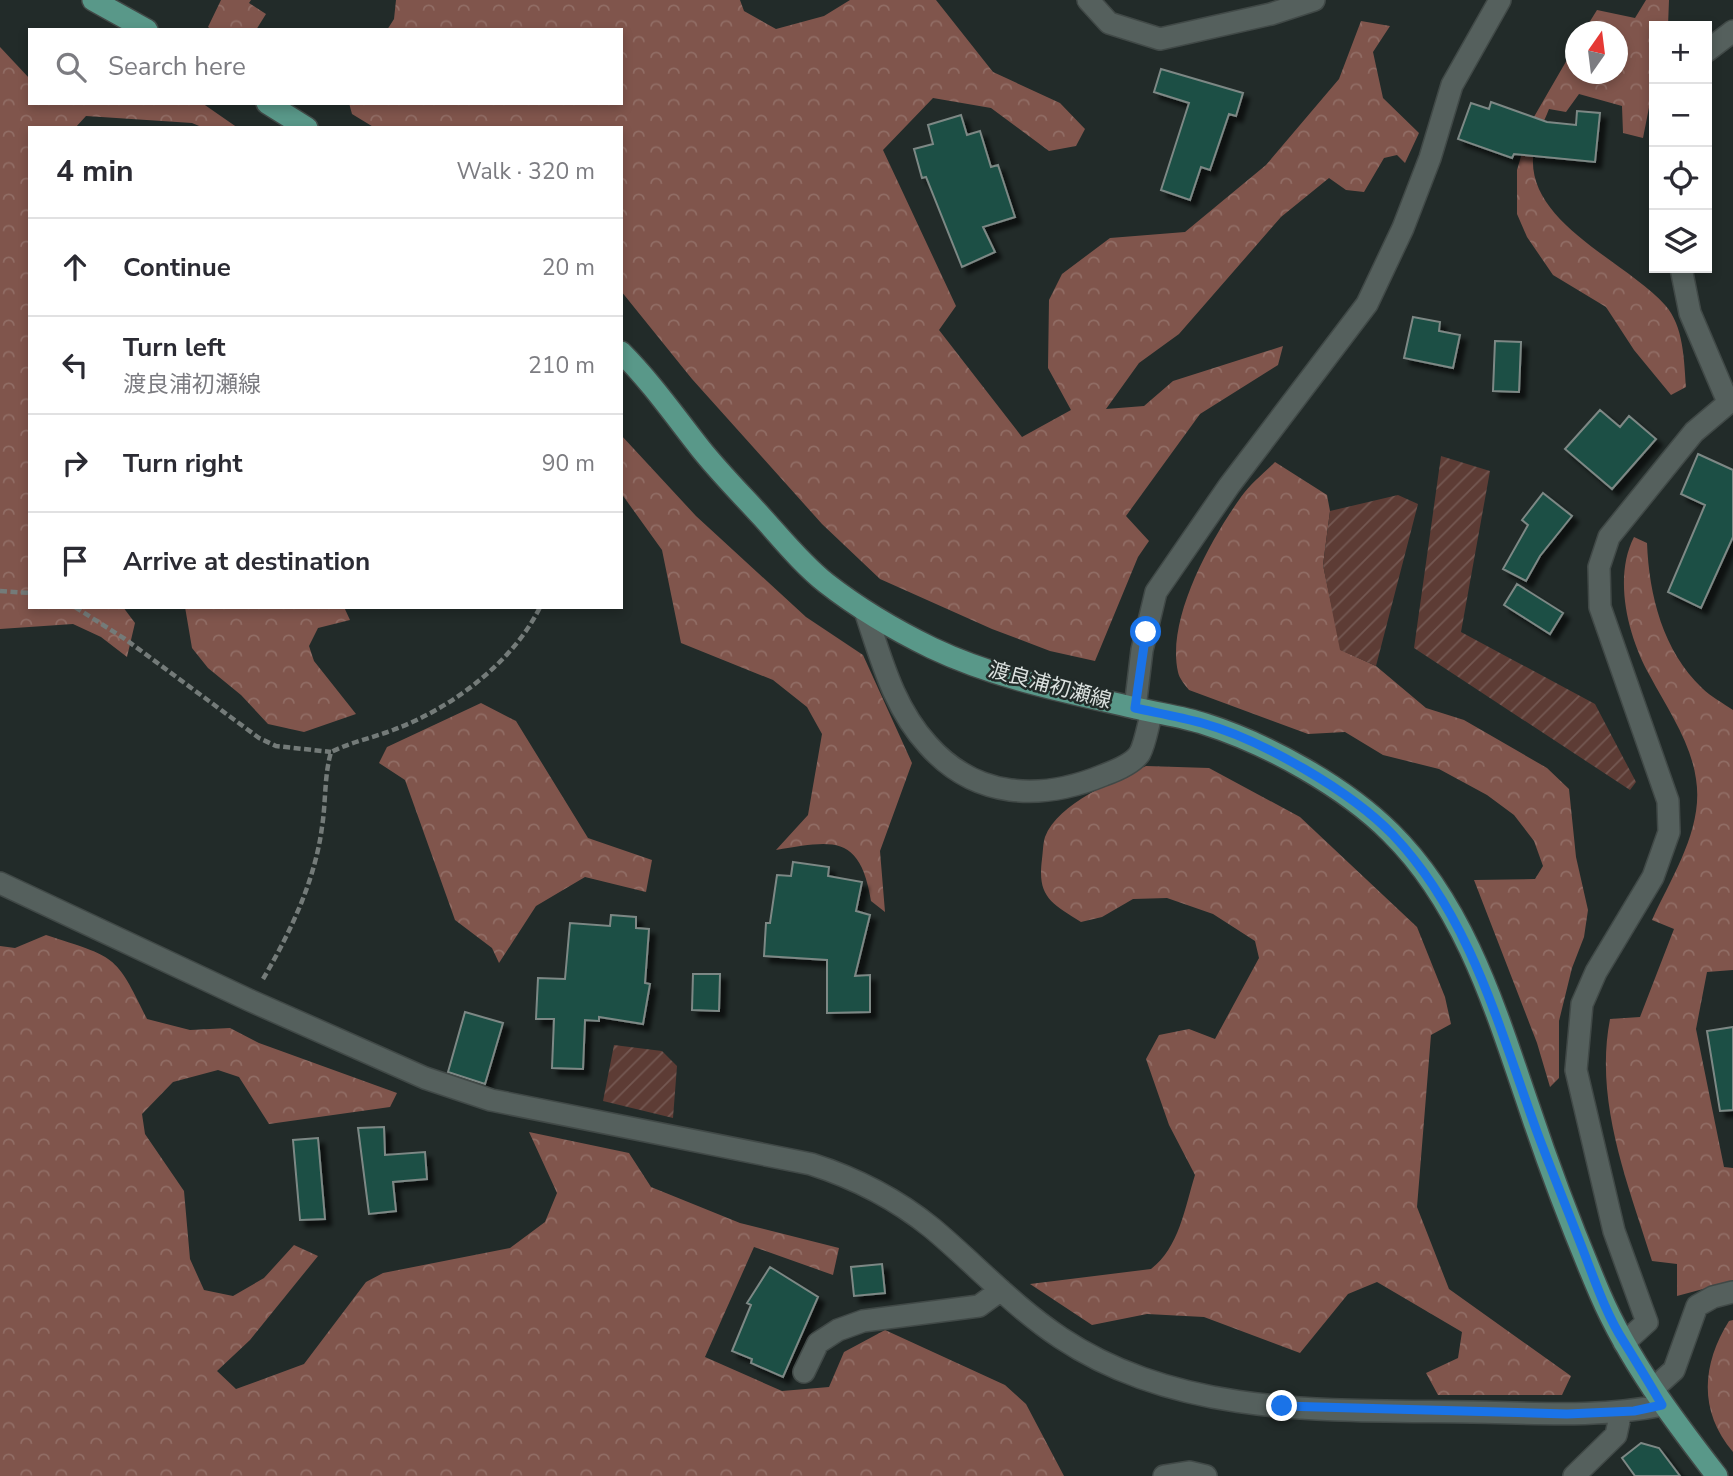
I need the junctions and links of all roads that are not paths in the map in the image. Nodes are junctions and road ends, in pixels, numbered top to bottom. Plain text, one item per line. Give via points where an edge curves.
1 (93, 0) edge
2 (1088, 0) edge
3 (1314, 0) edge
4 (1500, 0) edge
5 (143, 28) edge
6 (1733, 31) edge
7 (1712, 47) edge
8 (270, 105) edge
9 (304, 126) edge
10 (1682, 273) edge
11 (623, 354) edge
12 (1730, 401) edge
13 (865, 611) junction
14 (1144, 710) junction
15 (0, 883) edge
16 (1001, 1290) junction
17 (1733, 1292) edge
18 (1624, 1343) junction
19 (804, 1372) dead end
20 (1658, 1397) junction
21 (1621, 1412) junction
22 (1164, 1476) edge
23 (1206, 1476) edge
24 (1574, 1476) edge
25 (1717, 1476) edge

1 - 5 main road
2 - 3 street via 1109,23 1160,39
4 - 14 street via 1452,85 1417,193 1367,304 1228,485 1156,592 1142,650
6 - 7 street
8 - 9 main road
10 - 12 street via 1690,313
11 - 13 main road, 渡良浦初瀬線 via 651,381 702,450 774,530 822,580
12 - 18 street via 1694,432 1609,537 1599,567 1600,607 1668,801 1669,832 1653,877 1596,971 1582,1004 1577,1041 1576,1070 1614,1231 1647,1322
13 - 14 main road, 渡良浦初瀬線 via 934,649 1008,677
13 - 14 street via 892,693 928,745 960,772 1011,792 1059,790 1118,770 1139,755
14 - 18 main road, 渡良浦初瀬線 via 1204,723 1318,778 1392,834 1426,873 1466,942 1499,1020 1600,1294
15 - 16 street via 249,1000 425,1077 491,1100 811,1164 853,1178 931,1227
16 - 19 street via 979,1306 863,1321 838,1330 818,1343
16 - 21 street via 1059,1337 1098,1360 1142,1380 1231,1403 1429,1412
17 - 20 street via 1697,1306 1674,1370
18 - 20 main road, 渡良浦初瀬線
20 - 21 street
20 - 25 main road, 渡良浦初瀬線
21 - 24 street via 1616,1435
22 - 23 street via 1189,1472

